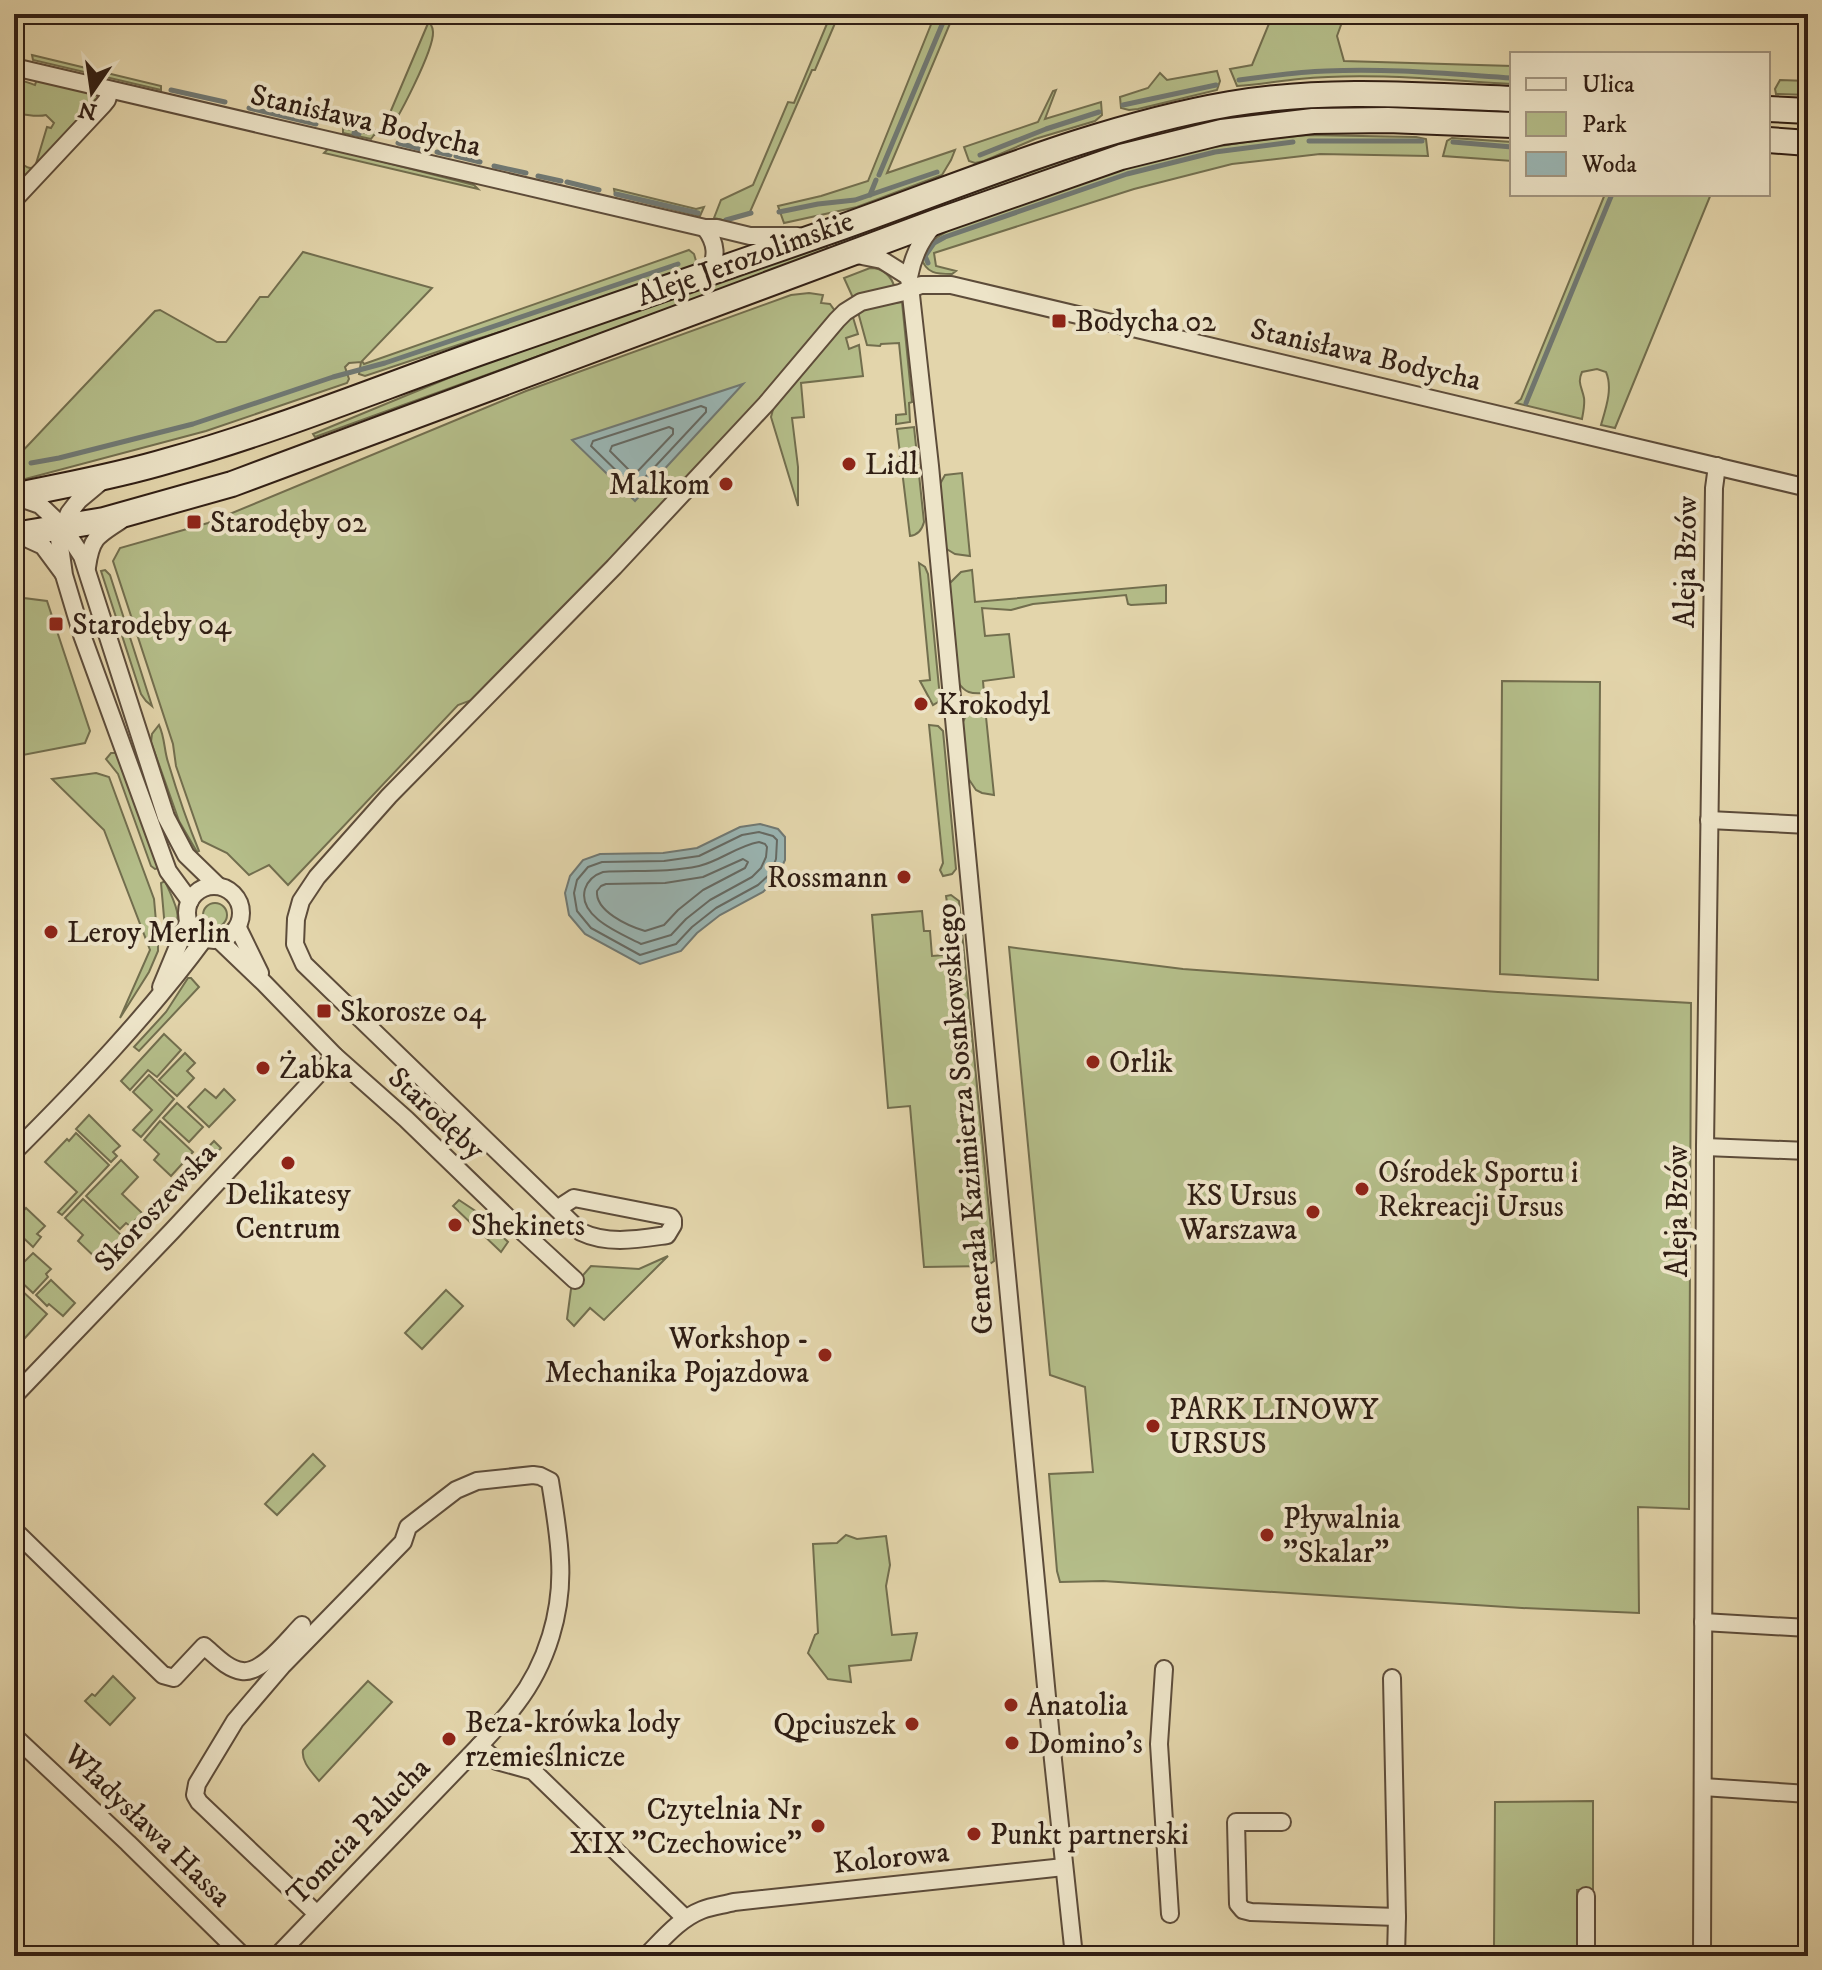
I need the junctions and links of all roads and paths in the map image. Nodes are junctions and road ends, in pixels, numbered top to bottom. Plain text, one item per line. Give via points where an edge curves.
1 (14, 67) edge
2 (110, 90) junction
3 (1510, 99) edge
4 (1770, 109) edge
5 (1808, 111) edge
6 (1510, 125) edge
7 (1770, 140) edge
8 (1808, 143) edge
9 (14, 200) edge
10 (938, 221) junction
11 (705, 228) junction
12 (815, 236) junction
13 (851, 253) junction
14 (709, 274) junction
15 (910, 283) junction
16 (1717, 466) junction
17 (107, 477) junction
18 (1808, 488) edge
19 (15, 496) edge
20 (138, 511) junction
21 (63, 527) junction
22 (16, 535) edge
23 (87, 569) junction
24 (64, 575) junction
25 (1709, 820) junction
26 (1808, 825) edge
27 (218, 886) junction
28 (190, 901) junction
29 (188, 922) junction
30 (238, 928) junction
31 (212, 940) junction
32 (264, 983) junction
33 (152, 1006) junction
34 (335, 1056) junction
35 (1705, 1147) junction
36 (1808, 1151) edge
37 (14, 1152) edge
38 (557, 1209) junction
39 (639, 1211) junction
40 (634, 1239) junction
41 (575, 1280) dead end
42 (14, 1396) edge
43 (14, 1530) edge
44 (1703, 1622) junction
45 (302, 1625) dead end
46 (1808, 1628) edge
47 (1164, 1669) dead end
48 (1392, 1678) dead end
49 (14, 1736) edge
50 (479, 1746) junction
51 (1703, 1787) junction
52 (1808, 1794) edge
53 (1282, 1822) dead end
54 (1064, 1867) junction
55 (1586, 1896) dead end
56 (317, 1914) junction
57 (1170, 1914) dead end
58 (1397, 1917) junction
59 (685, 1918) junction
60 (243, 1956) edge
61 (277, 1956) edge
62 (646, 1956) edge
63 (1074, 1956) edge
64 (1396, 1956) edge
65 (1586, 1956) edge
66 (1702, 1956) edge

1 - 2 street, Stanisława Bodycha
2 - 9 street via 103,105
2 - 11 street, Stanisława Bodycha
3 - 12 main road, Aleje Jerozolimskie via 1326,94 1188,112 1079,143
4 - 5 main road
6 - 10 main road, Aleje Jerozolimskie via 1337,120 1222,132 1121,157
7 - 8 main road
10 - 13 main road, Aleje Jerozolimskie
10 - 15 street, Generała Kazimierza Sosnkowskiego via 918,246
11 - 12 street, Stanisława Bodycha via 750,236
11 - 14 street via 716,252
12 - 14 main road, Aleje Jerozolimskie
13 - 15 street via 882,260
13 - 20 main road, Aleje Jerozolimskie via 232,484
14 - 17 main road, Aleje Jerozolimskie via 270,429
15 - 16 street, Stanisława Bodycha via 951,285
15 - 38 street, Stanisława Bodycha via 845,312 594,589 389,796 301,901 295,944 304,964
15 - 54 street, Generała Kazimierza Sosnkowskiego
16 - 18 street, Stanisława Bodycha
16 - 25 street, Aleja Bzów
17 - 19 main road, Aleje Jerozolimskie
17 - 21 street via 79,500
19 - 21 street via 40,505
20 - 21 main road, Aleje Jerozolimskie
20 - 23 street via 101,533 90,548
21 - 22 main road, Aleje Jerozolimskie
21 - 23 street
21 - 24 street via 59,539
22 - 24 street via 43,546
23 - 27 street via 166,817 186,855
24 - 28 street via 168,871
25 - 26 street
25 - 35 street, Aleja Bzów
27 - 28 street via 201,889
27 - 30 street via 237,897 242,918
28 - 29 street
29 - 31 street via 194,932
29 - 33 street
30 - 31 street
30 - 32 street, Starodęby
31 - 32 street, Starodęby
31 - 33 street
32 - 34 street, Starodęby
33 - 37 street
34 - 41 street, Starodęby
34 - 42 street, Skoroszewska
35 - 36 street
35 - 44 street, Aleja Bzów
38 - 39 street via 574,1198
38 - 40 street, Stanisława Bodycha via 588,1236
39 - 40 street
39 - 40 street, Stanisława Bodycha via 671,1217 673,1225 667,1235
43 - 45 street via 163,1675 174,1678 204,1646 226,1665 257,1669
44 - 46 street
44 - 51 street, Aleja Bzów
47 - 57 street via 1159,1744
48 - 58 street
49 - 60 street, Władysława Hassa
50 - 56 street, Tomcia Palucha
50 - 56 street, Tomcia Palucha via 534,1677 555,1623 560,1558 550,1481 540,1476 477,1481 456,1490 408,1527 403,1542 235,1721 197,1784 199,1802
50 - 59 street via 497,1761 533,1771
51 - 52 street
51 - 66 street, Aleja Bzów
53 - 58 street via 1236,1822 1238,1904 1243,1910
54 - 59 street, Kolorowa via 734,1902
54 - 63 street, Generała Kazimierza Sosnkowskiego
55 - 65 street
56 - 61 street, Tomcia Palucha
58 - 64 street
59 - 62 street, Kolorowa

